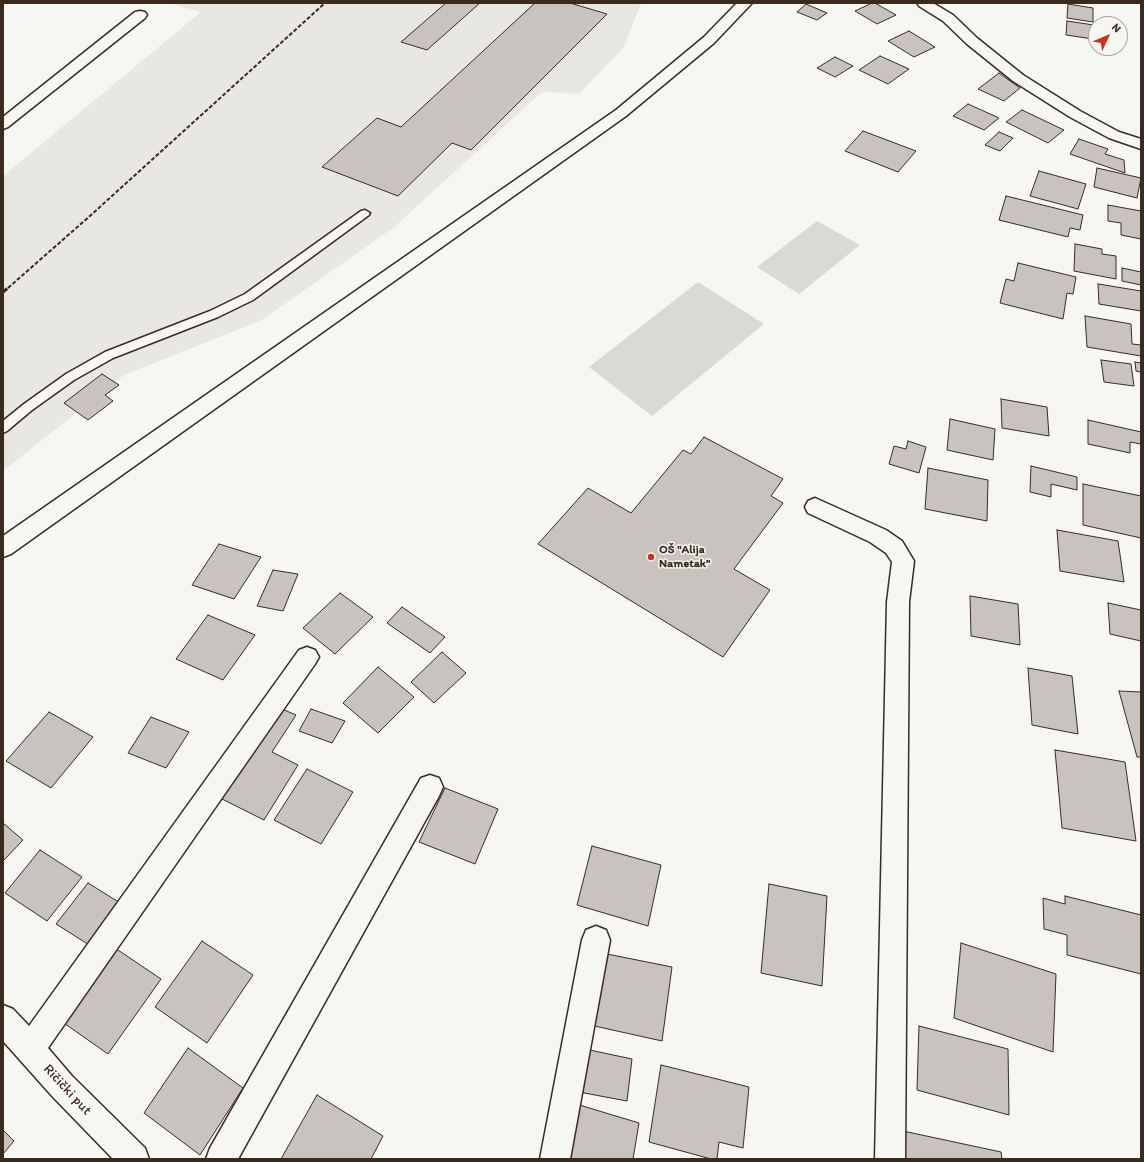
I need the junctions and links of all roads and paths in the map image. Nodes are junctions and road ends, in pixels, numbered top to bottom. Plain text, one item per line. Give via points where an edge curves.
1 (745, 3) edge
2 (924, 3) edge
3 (140, 15) dead end
4 (3, 124) edge
5 (1141, 144) edge
6 (366, 213) dead end
7 (3, 428) edge
8 (815, 507) dead end
9 (6, 541) edge
10 (307, 657) dead end
11 (430, 787) dead end
12 (596, 940) dead end
13 (3, 1019) edge
14 (30, 1049) junction
15 (134, 1159) edge
16 (221, 1159) edge
17 (555, 1159) edge
18 (890, 1159) edge

1 - 9 street via 709,40 620,113
2 - 5 street via 948,18 1018,78 1114,135
3 - 4 street
6 - 7 lane via 249,297 214,314 109,355 70,377 28,406
8 - 18 street via 878,536 894,547 903,561 898,602
10 - 14 street
11 - 16 street
12 - 17 street
13 - 14 street, Ričički put
14 - 15 street, Ričički put via 62,1086

